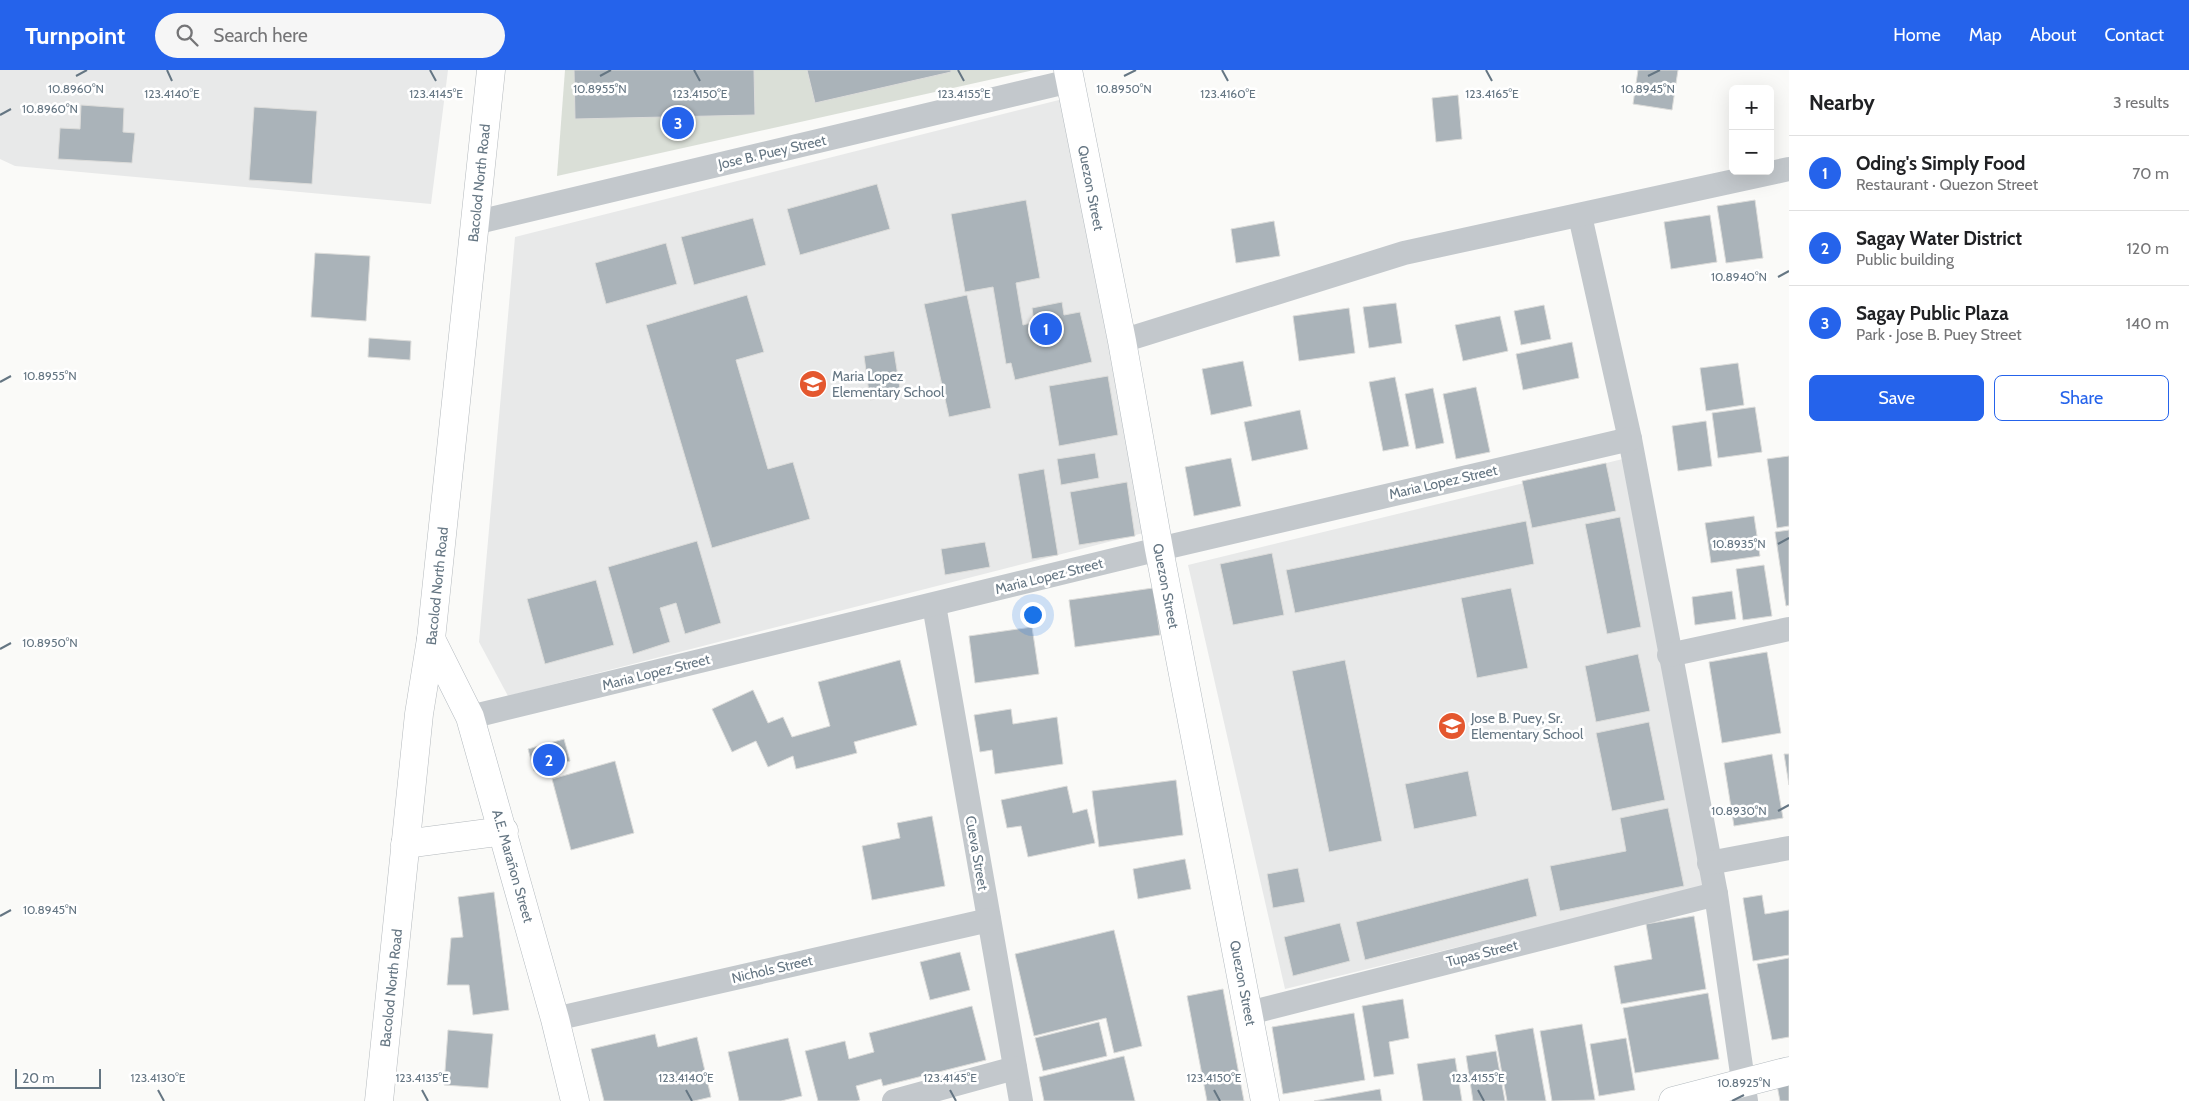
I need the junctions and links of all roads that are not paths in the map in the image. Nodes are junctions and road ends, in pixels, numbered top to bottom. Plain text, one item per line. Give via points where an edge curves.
1 (491, 70) edge
2 (1069, 75) edge
3 (1789, 169) edge
4 (1580, 216) junction
5 (474, 223) junction
6 (1122, 341) junction
7 (1630, 439) junction
8 (1159, 549) junction
9 (934, 605) junction
10 (1789, 630) edge
11 (432, 639) junction
12 (1670, 655) junction
13 (470, 717) junction
14 (504, 831) junction
15 (405, 844) junction
16 (1789, 848) edge
17 (1709, 863) junction
18 (1716, 894) junction
19 (989, 920) junction
20 (1249, 1013) junction
21 (555, 1019) junction
22 (1015, 1068) junction
23 (1789, 1071) edge
24 (1744, 1092) edge
25 (379, 1101) edge
26 (575, 1101) edge
27 (894, 1101) edge
28 (1021, 1101) edge
29 (1265, 1101) edge
30 (1673, 1101) edge

1 - 5 main road, Bacolod North Road
2 - 5 street, Jose B. Puey Street
2 - 6 main road, Quezon Street
3 - 4 street
4 - 6 street via 1404,254
4 - 7 street
5 - 11 main road, Bacolod North Road
6 - 8 main road, Quezon Street
7 - 8 street, Maria Lopez Street
7 - 12 street
8 - 9 street, Maria Lopez Street
8 - 20 main road, Quezon Street
9 - 13 street, Maria Lopez Street
9 - 19 street, Cueva Street
10 - 12 street
11 - 13 main road, A.E. Marañon Street
11 - 15 main road, Bacolod North Road via 419,714
12 - 17 street
13 - 14 main road, A.E. Marañon Street
14 - 15 main road
14 - 21 main road, A.E. Marañon Street
15 - 25 main road, Bacolod North Road
16 - 17 street
17 - 18 street
18 - 20 street, Tupas Street
18 - 24 street
19 - 21 street, Nichols Street
19 - 22 street, Cueva Street
20 - 29 main road, Quezon Street
21 - 26 main road, A.E. Marañon Street
22 - 27 street
22 - 28 street, Cueva Street
23 - 24 main road
24 - 30 main road

